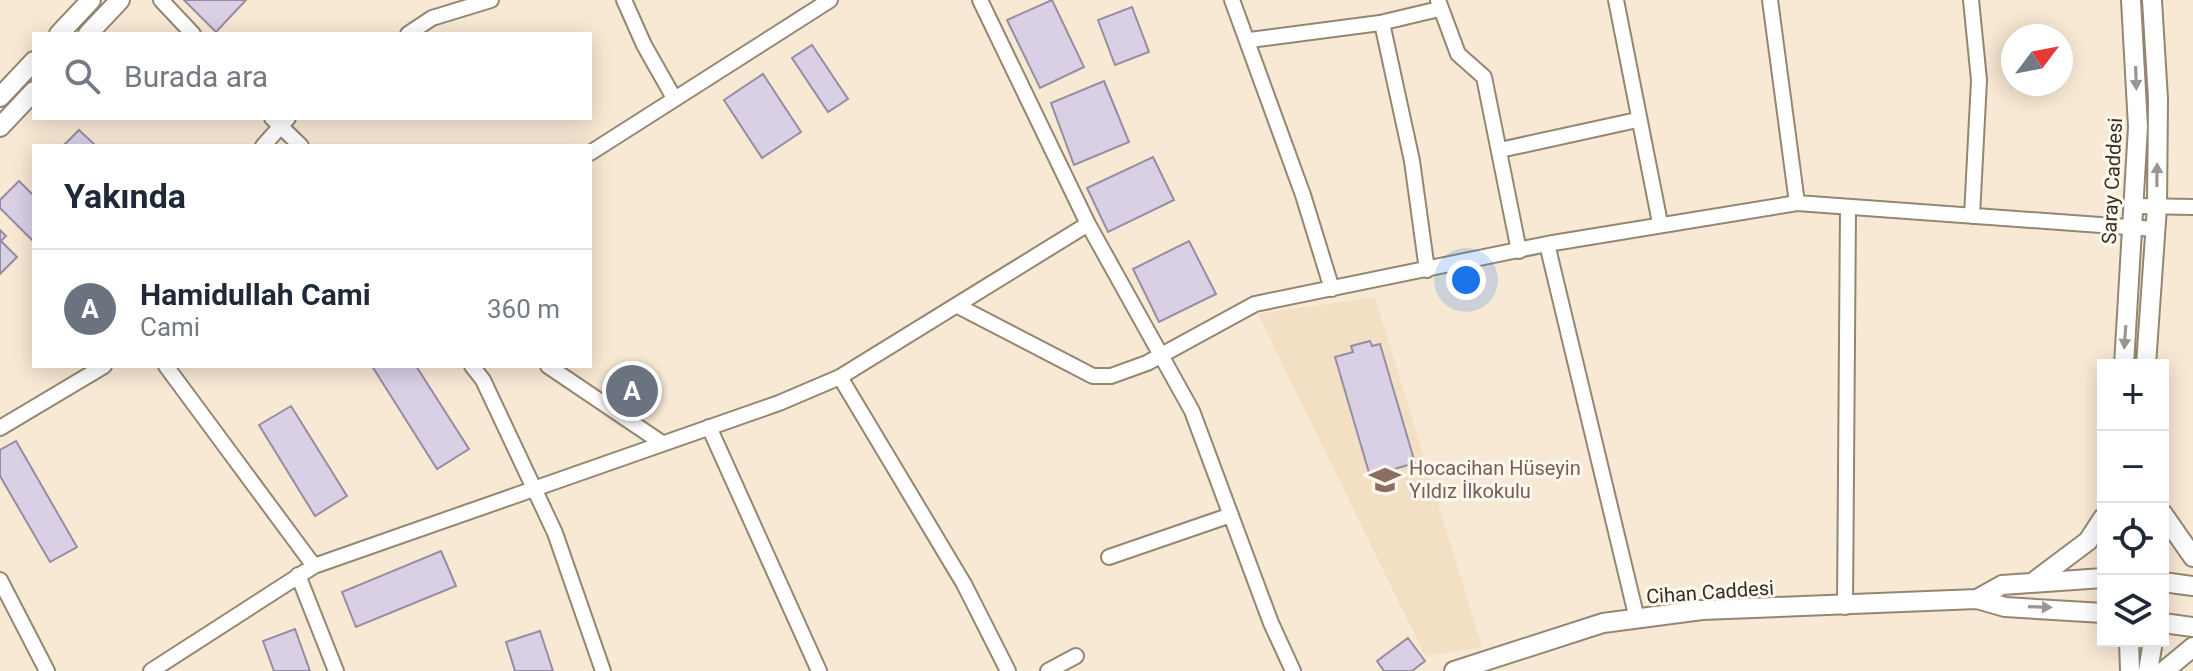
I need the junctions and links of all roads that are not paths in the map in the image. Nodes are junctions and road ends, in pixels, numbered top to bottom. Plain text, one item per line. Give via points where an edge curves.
1 (91, 0) edge
2 (120, 0) edge
3 (161, 0) edge
4 (491, 0) edge
5 (624, 0) edge
6 (830, 0) edge
7 (980, 0) edge
8 (1232, 0) edge
9 (1616, 0) edge
10 (1770, 0) edge
11 (1971, 0) edge
12 (2131, 0) edge
13 (2152, 0) edge
14 (1438, 4) edge
15 (1382, 23) junction
16 (61, 32) edge
17 (90, 32) edge
18 (191, 32) edge
19 (411, 32) edge
20 (1250, 40) junction
21 (32, 63) edge
22 (32, 93) edge
23 (0, 97) edge
24 (674, 98) junction
25 (279, 120) edge
26 (1637, 120) junction
27 (0, 127) edge
28 (264, 144) edge
29 (299, 144) edge
30 (1500, 150) junction
31 (592, 152) edge
32 (1797, 203) junction
33 (2134, 206) junction
34 (2157, 207) junction
35 (2193, 207) edge
36 (1848, 208) junction
37 (1972, 216) junction
38 (1660, 223) junction
39 (1088, 224) junction
40 (2132, 229) junction
41 (2155, 229) junction
42 (1547, 244) junction
43 (1519, 251) junction
44 (1427, 270) junction
45 (1332, 289) junction
46 (958, 306) junction
47 (1162, 352) junction
48 (2124, 359) edge
49 (2146, 359) edge
50 (101, 368) edge
51 (167, 368) edge
52 (474, 368) edge
53 (551, 368) edge
54 (840, 377) junction
55 (709, 427) junction
56 (0, 428) edge
57 (662, 443) junction
58 (534, 487) junction
59 (1231, 515) junction
60 (2169, 523) edge
61 (2097, 526) edge
62 (1109, 557) dead end
63 (2193, 557) edge
64 (314, 566) junction
65 (298, 575) junction
66 (2097, 578) edge
67 (0, 580) edge
68 (2034, 581) junction
69 (2169, 583) edge
70 (2193, 586) edge
71 (1977, 599) junction
72 (1845, 607) junction
73 (2097, 613) edge
74 (1637, 619) junction
75 (2169, 624) edge
76 (2193, 627) edge
77 (2129, 647) edge
78 (2152, 647) edge
79 (2193, 647) edge
80 (1076, 656) dead end
81 (47, 671) edge
82 (151, 671) edge
83 (336, 671) edge
84 (603, 671) edge
85 (819, 671) edge
86 (1008, 671) edge
87 (1048, 671) edge
88 (1293, 671) edge
89 (1454, 671) edge
90 (2130, 671) edge
91 (2148, 671) edge
92 (2164, 671) edge

1 - 16 street
2 - 17 street
3 - 18 street
4 - 19 street via 432,18
5 - 24 street
6 - 24 street
7 - 39 street
8 - 20 street
9 - 26 street
10 - 32 street
11 - 37 street via 1979,80
12 -> 33 street, Saray Caddesi via 2138,127
34 -> 13 street
14 - 15 street
14 - 30 street via 1458,54 1484,77
15 - 20 street
15 - 44 street via 1412,161
20 - 45 street
21 - 23 street
22 - 27 street
24 - 31 street
25 - 28 street
25 - 29 street
26 - 30 street
26 - 38 street
30 - 43 street
32 - 36 street
32 - 38 street
33 - 34 street
33 - 40 street, Saray Caddesi
34 - 35 street
34 - 41 street
36 - 37 street
36 - 72 street
37 - 40 street
38 - 42 street
39 - 46 street
39 - 47 street
40 - 41 street
40 -> 48 street, Saray Caddesi
41 - 49 street
42 - 43 street
42 - 74 street
43 - 44 street
44 - 45 street
45 - 47 street via 1255,304
46 - 47 street via 1093,376 1111,376
46 - 54 street
47 - 59 street via 1192,411
50 - 56 street
51 - 64 street
52 - 58 street
53 - 57 street
54 - 55 street
54 - 86 street via 964,584
55 - 57 street
55 - 85 street
57 - 58 street
58 - 64 street
58 - 84 street
59 - 62 street
59 - 88 street
60 - 63 street
61 - 68 street via 2081,548
64 - 65 street
65 - 82 street
65 - 83 street
66 - 68 street, Cihan Caddesi
67 - 81 street
68 - 71 street, Cihan Caddesi via 2002,585
69 - 70 street
71 - 72 street, Cihan Caddesi
71 -> 73 street, Cihan Caddesi via 2005,607
72 - 74 street, Cihan Caddesi via 1702,610
74 - 89 street, Cihan Caddesi via 1603,623
75 - 76 street
77 - 90 street
78 - 91 street
79 - 92 street
80 - 87 street

